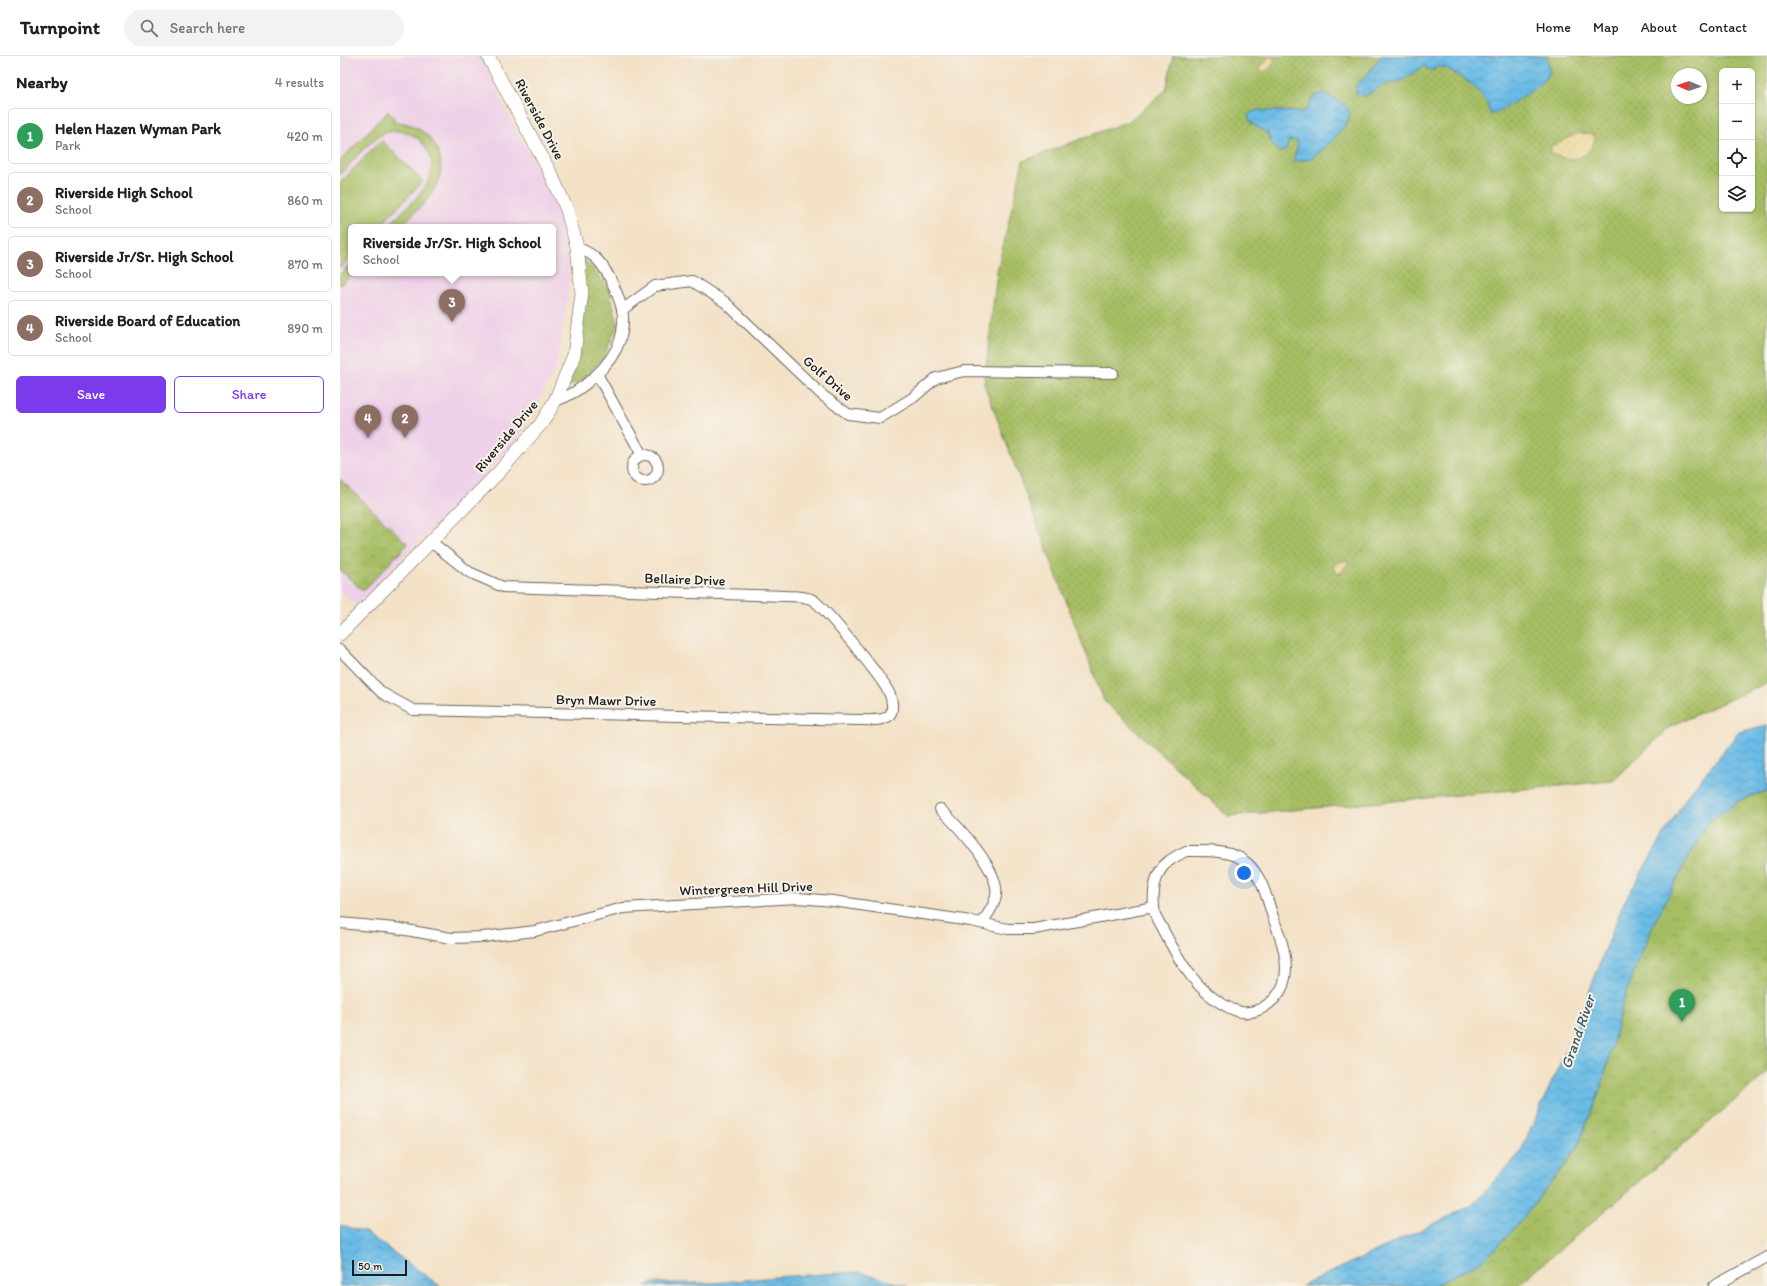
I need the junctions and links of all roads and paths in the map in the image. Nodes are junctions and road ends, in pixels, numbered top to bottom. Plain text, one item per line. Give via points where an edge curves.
1 (488, 56) edge
2 (577, 247) junction
3 (622, 310) junction
4 (1113, 373) dead end
5 (597, 374) junction
6 (555, 401) junction
7 (642, 455) dead end
8 (430, 541) junction
9 (340, 634) edge
10 (340, 650) edge
11 (891, 712) joint
12 (940, 809) dead end
13 (1154, 907) junction
14 (340, 923) edge
15 (982, 923) junction
16 (1767, 1257) edge
17 (1714, 1286) edge

1 - 2 main road, Riverside Drive via 552,176 567,210
2 - 3 street via 594,256 604,269
2 - 6 main road, Riverside Drive via 582,293 574,355
3 - 4 street, Golf Drive via 655,286 692,281 725,302 822,395 848,414 880,418 936,378 964,371
3 - 5 street via 623,326 620,340
5 - 6 street via 569,396
5 - 7 street
6 - 8 main road, Riverside Drive via 541,424 499,472
8 - 9 main road, Riverside Drive
8 - 11 street, Bellaire Drive via 469,572 503,587 809,598 822,608 890,694
10 - 11 street, Bryn Mawr Drive via 382,693 414,710 859,720 880,719
12 - 15 street via 958,825 994,879 997,894 994,906
13 - 13 street via 1155,883 1159,873 1168,861 1186,851 1222,853 1246,862 1262,883 1285,952 1285,979 1280,992 1270,1004 1256,1011 1242,1012 1212,997 1192,978 1155,915
13 - 15 street, Wintergreen Hill Drive via 1034,929 1008,929
14 - 15 street, Wintergreen Hill Drive via 395,928 451,938 483,938 535,931 623,908 798,898
16 - 17 street

